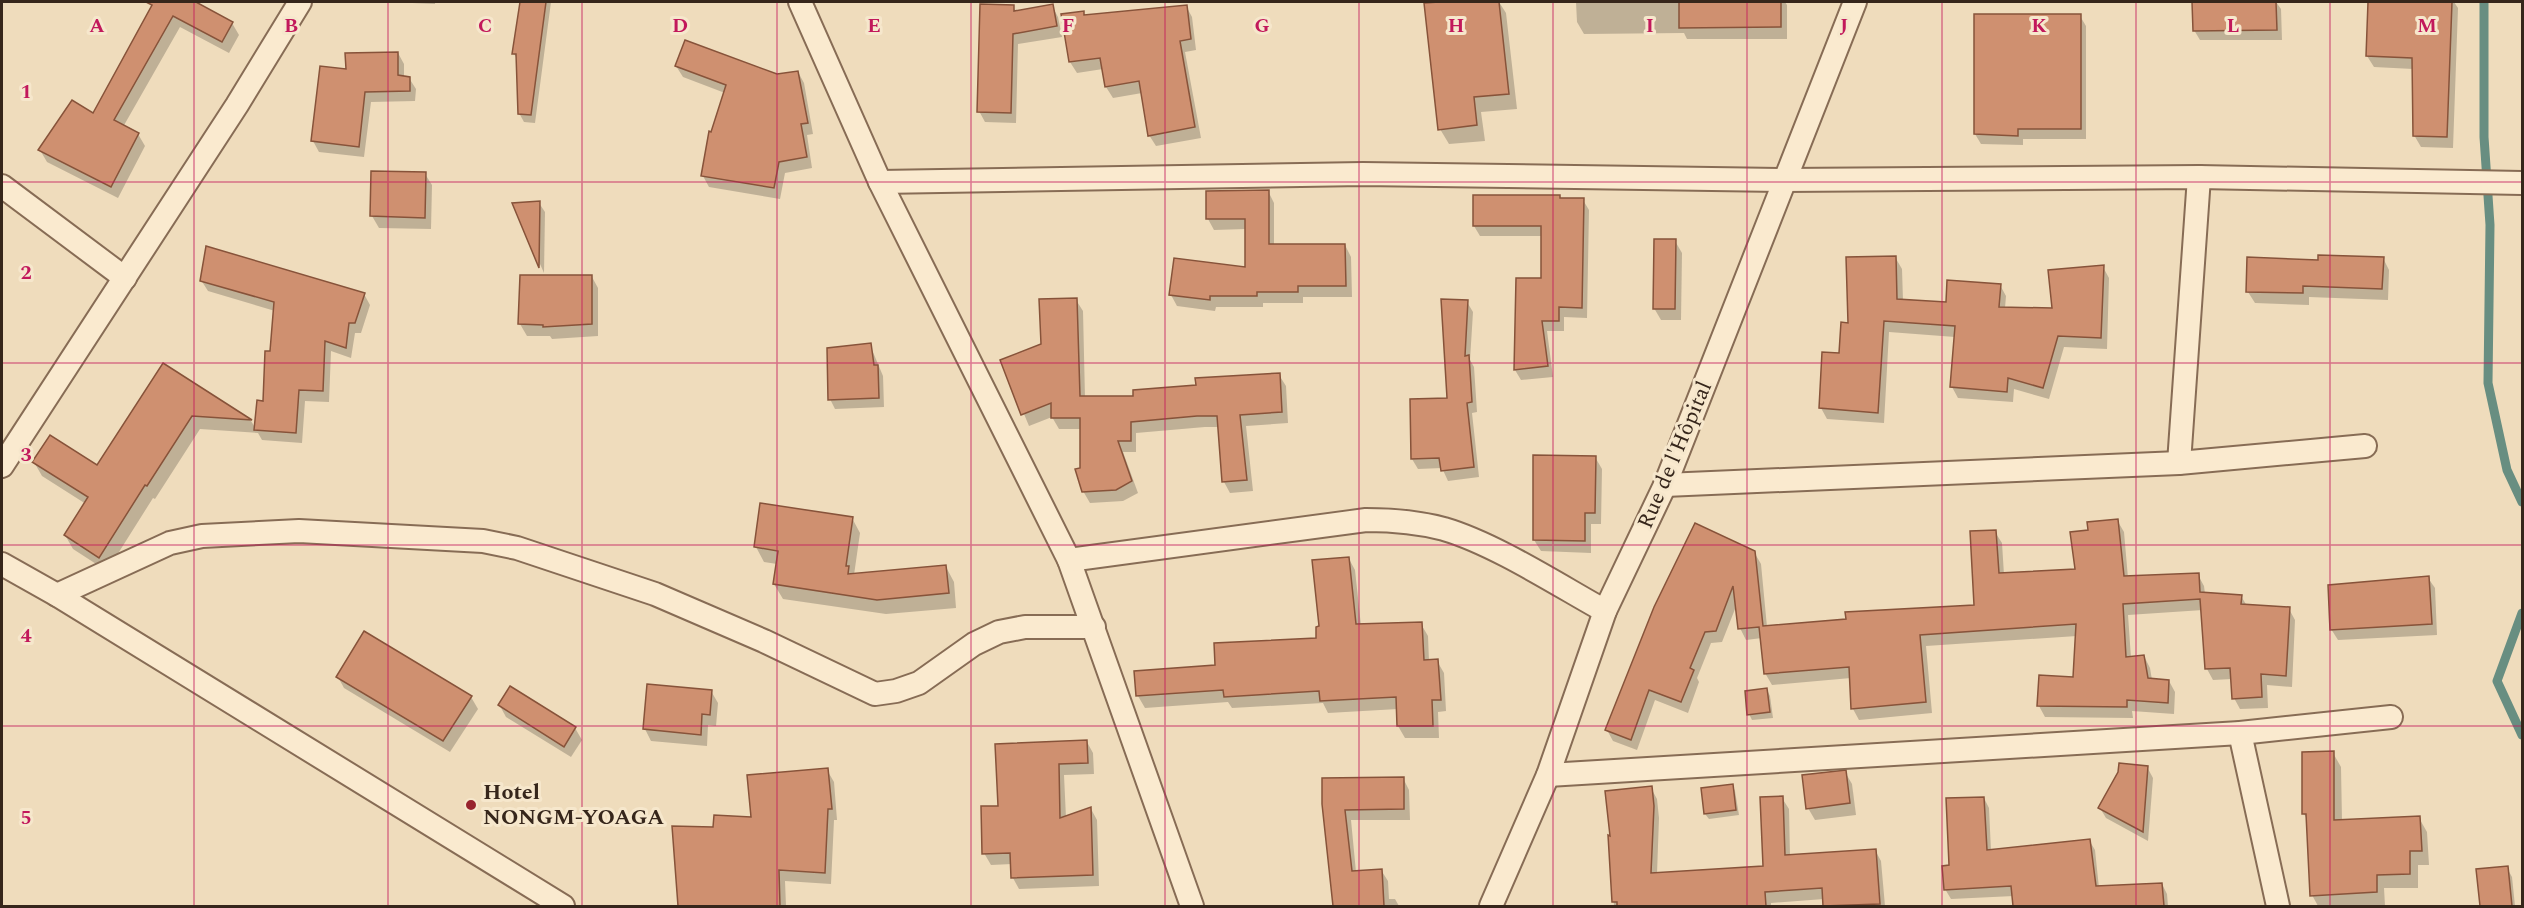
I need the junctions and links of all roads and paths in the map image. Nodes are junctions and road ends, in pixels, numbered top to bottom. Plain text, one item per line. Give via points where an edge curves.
1 (300, 2) edge
2 (800, 2) edge
3 (1855, 2) edge
4 (2199, 177) junction
5 (1784, 180) junction
6 (880, 182) junction
7 (2523, 183) edge
8 (2, 186) edge
9 (125, 278) junction
10 (2366, 446) dead end
11 (2179, 463) junction
12 (2, 466) edge
13 (1665, 485) junction
14 (1069, 560) junction
15 (2, 564) edge
16 (57, 595) junction
17 (1605, 611) junction
18 (1094, 627) junction
19 (2391, 717) dead end
20 (2241, 733) junction
21 (1548, 775) junction
22 (563, 906) edge
23 (1192, 906) edge
24 (1491, 906) edge
25 (2278, 906) edge

1 - 9 street
2 - 6 street
3 - 5 street, Rue de l'Hôpital
4 - 5 street
4 - 7 street
4 - 11 street
5 - 6 street via 1363,174
5 - 13 street, Rue de l'Hôpital
6 - 14 street
8 - 9 street
9 - 12 street
10 - 11 street
11 - 13 street
13 - 17 street, Rue de l'Hôpital
14 - 17 street via 1366,520 1402,520 1446,529
14 - 18 street
15 - 16 street
16 - 18 street via 170,543 202,536 299,531 483,541 517,548 655,594 875,694 919,683 974,644 999,632 1025,627
16 - 22 street
17 - 21 street, Rue de l'Hôpital
18 - 23 street
19 - 20 street
20 - 21 street
20 - 25 street
21 - 24 street, Rue de l'Hôpital

